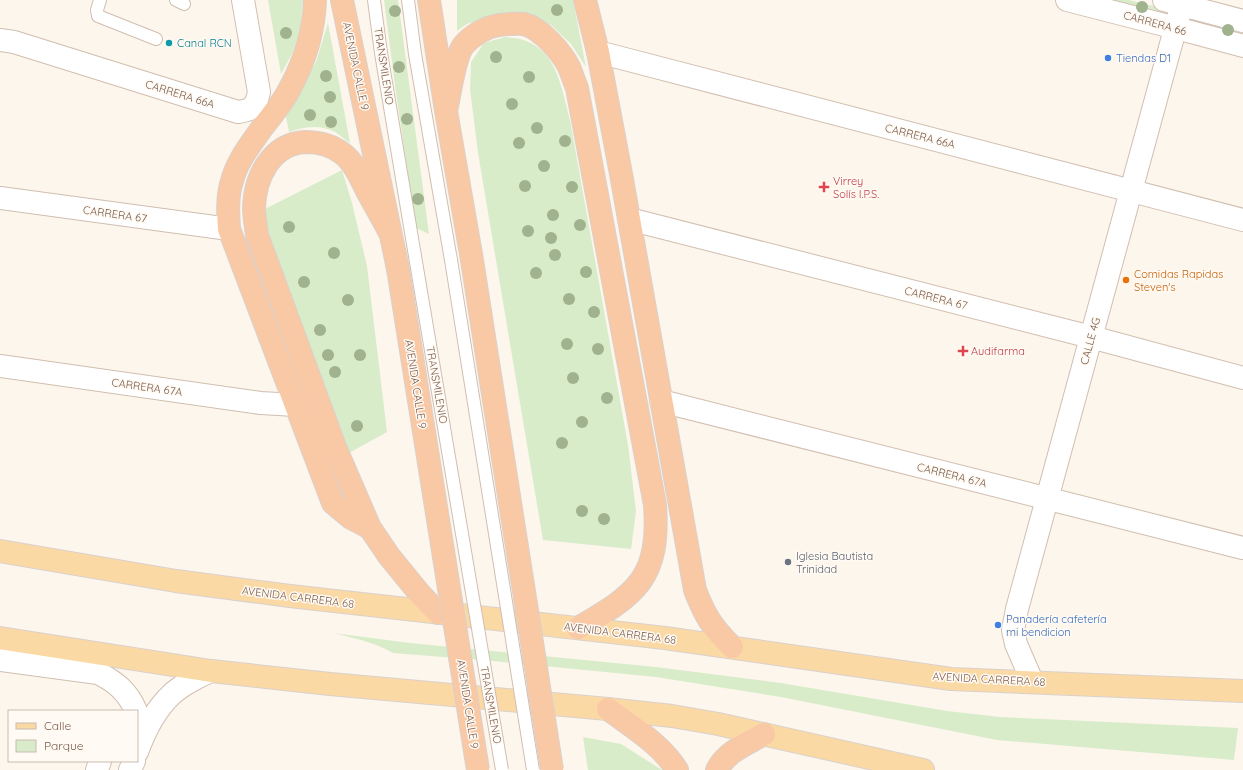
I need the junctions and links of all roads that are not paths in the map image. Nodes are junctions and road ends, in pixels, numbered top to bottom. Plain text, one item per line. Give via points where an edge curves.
1 (100, 0) edge
2 (243, 0) edge
3 (315, 0) edge
4 (342, 0) edge
5 (374, 0) edge
6 (408, 0) edge
7 (429, 0) edge
8 (444, 0) edge
9 (585, 0) edge
10 (1067, 0) edge
11 (1176, 2) edge
12 (1243, 21) edge
13 (1176, 28) junction
14 (156, 39) dead end
15 (0, 40) edge
16 (1243, 46) edge
17 (598, 52) junction
18 (446, 111) junction
19 (1132, 190) junction
20 (0, 198) edge
21 (629, 219) junction
22 (1243, 220) edge
23 (229, 229) junction
24 (391, 235) junction
25 (461, 257) junction
26 (407, 269) junction
27 (1091, 337) junction
28 (0, 366) edge
29 (1243, 378) edge
30 (661, 401) junction
31 (295, 405) junction
32 (1047, 499) junction
33 (370, 528) junction
34 (1243, 548) edge
35 (0, 551) edge
36 (438, 613) junction
37 (578, 628) junction
38 (0, 638) edge
39 (732, 647) junction
40 (102, 654) junction
41 (0, 660) edge
42 (211, 671) junction
43 (1032, 682) junction
44 (121, 687) junction
45 (1243, 691) edge
46 (608, 709) junction
47 (117, 710) edge
48 (135, 710) edge
49 (138, 717) edge
50 (764, 734) junction
51 (140, 745) edge
52 (478, 770) edge
53 (502, 770) edge
54 (534, 770) edge
55 (552, 770) edge
56 (677, 770) edge
57 (717, 770) edge
58 (923, 770) edge

1 - 14 lane via 98,16
2 - 15 street, CARRERA 66A via 259,92 255,105 249,111 238,112 14,42
3 - 23 highway via 312,29 298,73 288,92 244,154 232,181
4 - 24 highway, AVENIDA CALLE 9
5 - 26 lane, TRANSMILENIO
6 - 25 lane via 415,54
7 - 18 highway
8 - 18 highway
9 - 17 highway
10 - 13 street, CARRERA 66
11 - 12 street
11 - 13 street, CALLE 4G
13 - 16 street, CARRERA 66
13 - 19 street, CALLE 4G
17 - 19 street, CARRERA 66A
17 - 21 highway
18 - 25 highway
18 - 37 highway via 457,59 463,47 472,36 491,26 513,23 537,30 557,48 569,67 576,88 655,505 656,523 652,555 640,582 610,610
19 - 22 street, CARRERA 66A
19 - 27 street, CALLE 4G
20 - 23 street, CARRERA 67
21 - 27 street, CARRERA 67
21 - 30 highway
23 - 31 highway
24 - 26 highway, AVENIDA CALLE 9
24 - 33 highway via 353,165 330,146 314,142 300,143 276,152 261,175 254,207 257,235 336,447
25 - 54 lane, bridge
25 - 55 highway, bridge
26 - 52 highway, AVENIDA CALLE 9, bridge
26 - 53 lane, TRANSMILENIO, bridge
27 - 29 street, CARRERA 67
27 - 32 street, CALLE 4G
28 - 31 street, CARRERA 67A via 261,403
30 - 32 street, CARRERA 67A
30 - 39 highway via 694,590 703,612 716,632
31 - 33 highway via 333,503 351,518
32 - 34 street, CARRERA 67A
32 - 43 street, CALLE 4G via 1013,630
33 - 36 highway via 389,556
35 - 36 main road, AVENIDA CARRERA 68 via 184,582
36 - 37 main road, AVENIDA CARRERA 68
37 - 39 main road, AVENIDA CARRERA 68
38 - 40 main road
39 - 43 main road, AVENIDA CARRERA 68 via 951,679
40 - 42 main road
40 - 44 street
41 - 44 street via 98,673
42 - 46 main road
42 - 51 street via 197,677 171,695
43 - 45 main road, AVENIDA CARRERA 68
44 - 47 street
44 - 48 street
46 - 50 main road via 703,721
46 - 56 highway via 657,746
49 - 51 street via 141,725
50 - 57 highway via 731,752
50 - 58 main road

